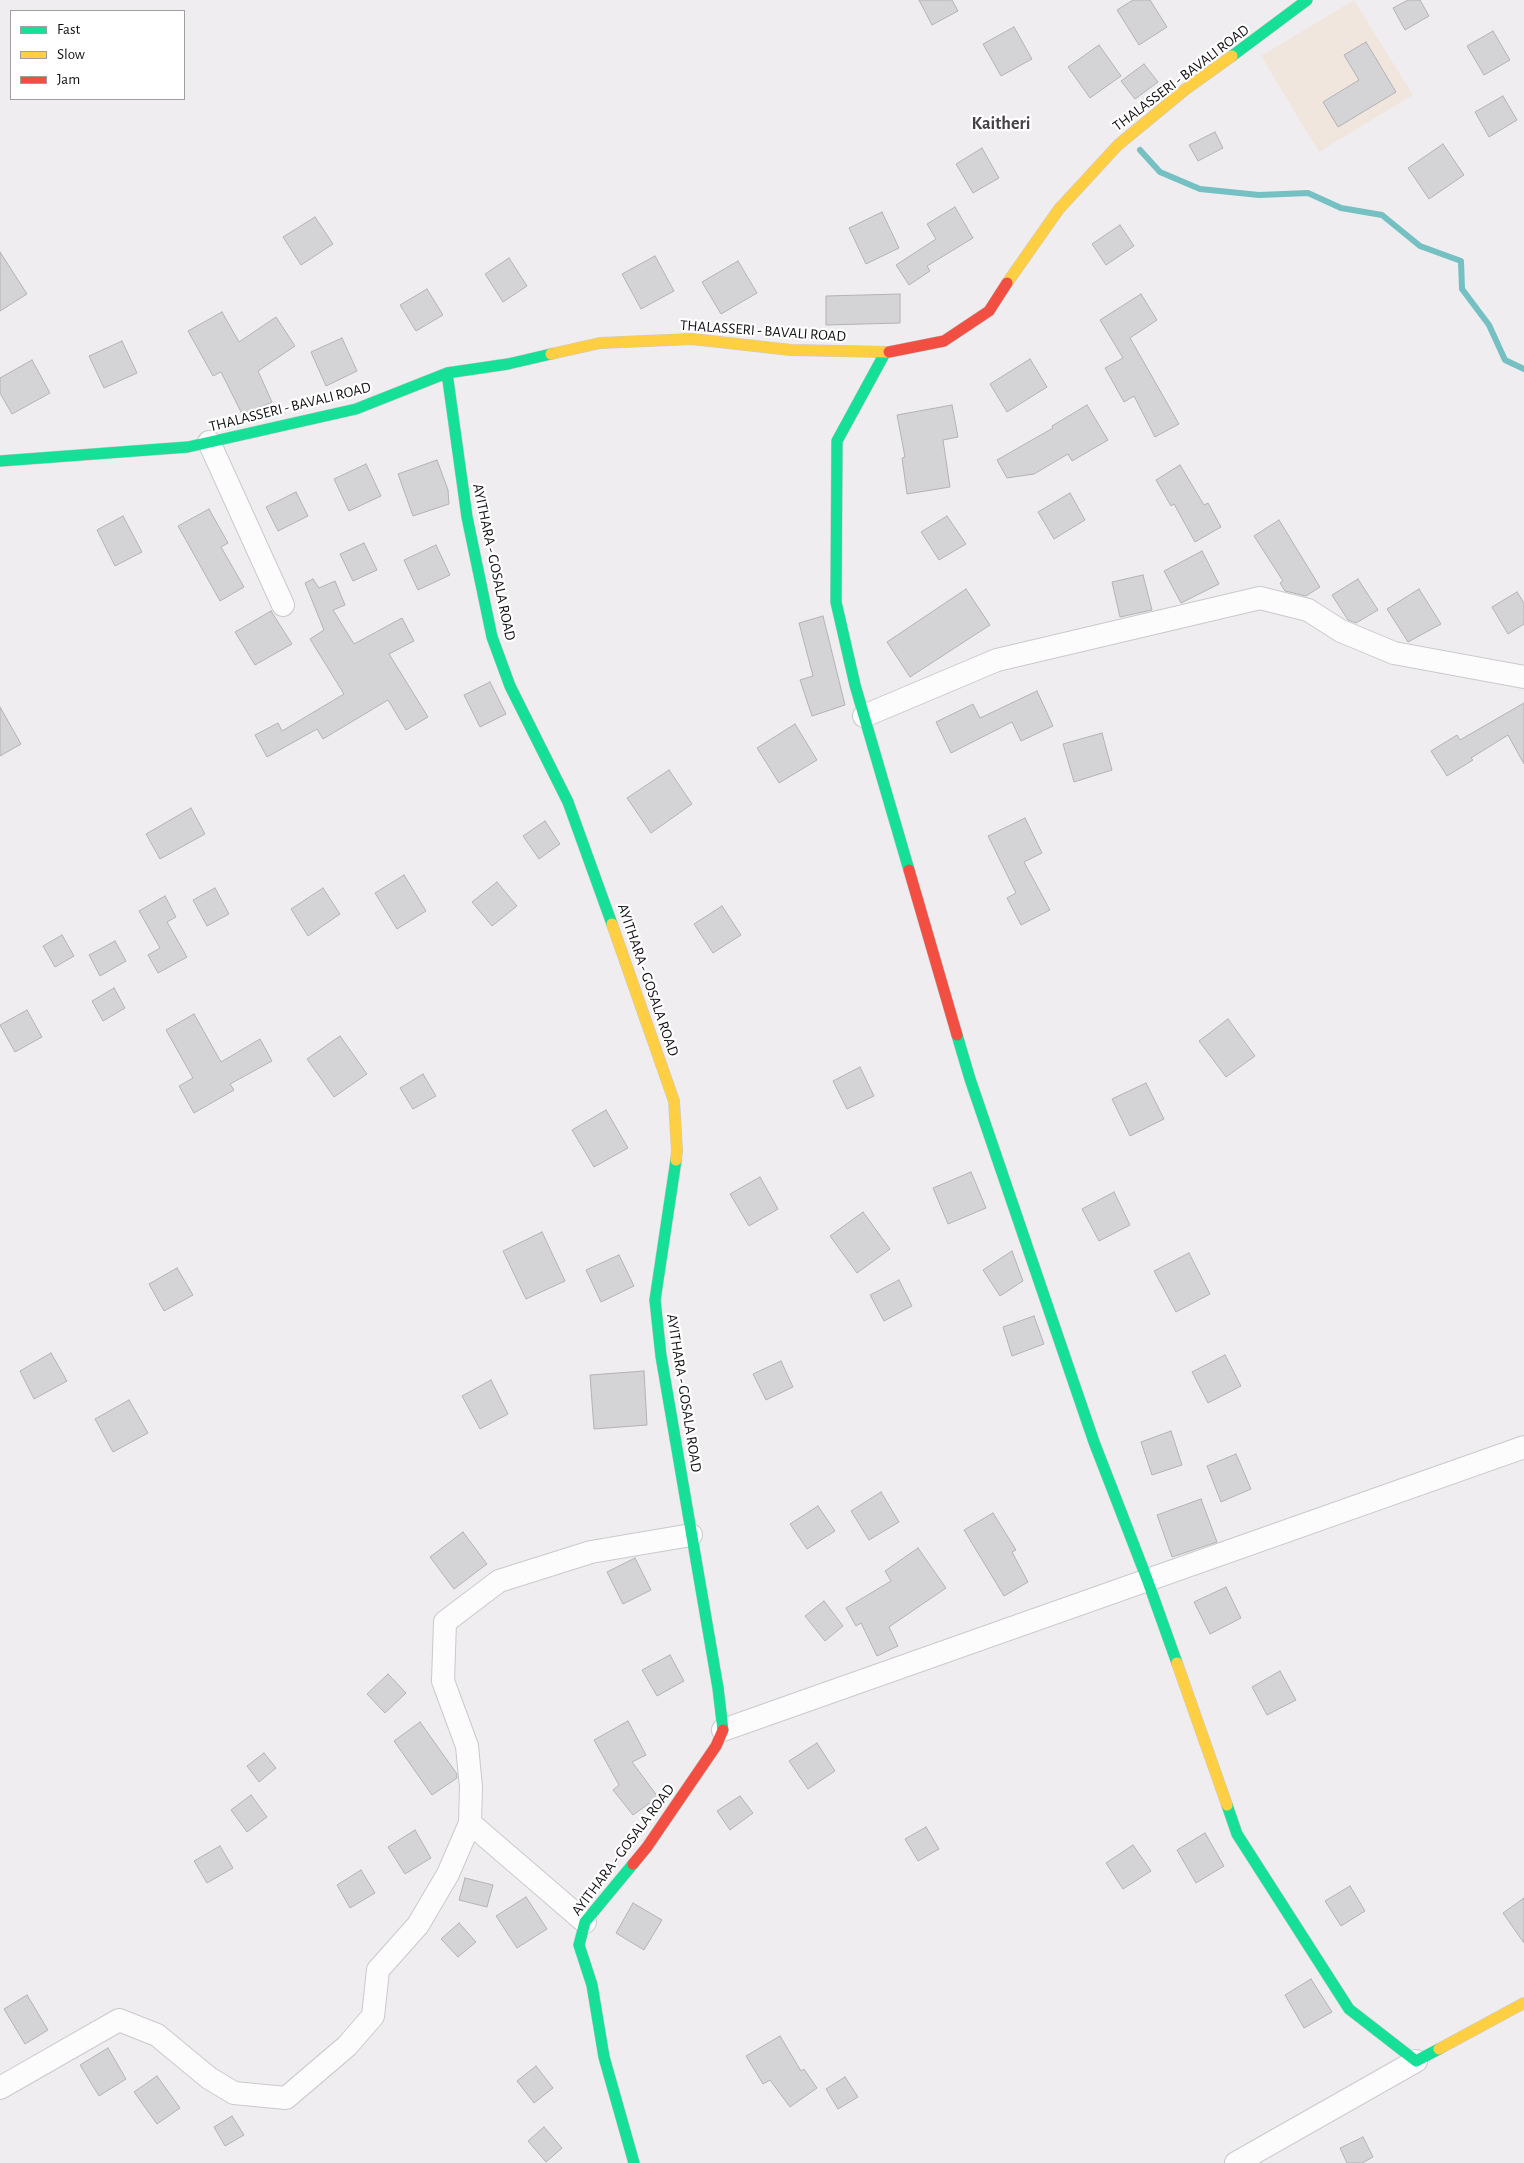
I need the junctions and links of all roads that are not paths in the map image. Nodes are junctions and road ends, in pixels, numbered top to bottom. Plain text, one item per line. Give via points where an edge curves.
1 (1307, 0) edge
2 (885, 353) junction
3 (448, 373) junction
4 (209, 442) junction
5 (0, 461) edge
6 (283, 605) dead end
7 (1524, 677) edge
8 (864, 716) junction
9 (1524, 1447) edge
10 (691, 1535) junction
11 (1147, 1579) junction
12 (723, 1730) junction
13 (470, 1823) junction
14 (585, 1922) junction
15 (1524, 2003) edge
16 (1416, 2060) junction
17 (0, 2088) edge
18 (634, 2163) edge
19 (1236, 2163) edge

1 - 2 main road, THALASSERI - BAVALI ROAD via 1246,48 1186,89 1118,145 1059,210 989,311 944,341
2 - 3 main road, THALASSERI - BAVALI ROAD via 791,350 692,339 600,343 508,364
2 - 8 main road via 837,442 836,602
3 - 4 main road, THALASSERI - BAVALI ROAD via 356,409
3 - 10 main road, AYITHARA - GOSALA ROAD via 467,518 492,637 510,686 568,802 674,1101 677,1151 654,1300
4 - 5 main road, THALASSERI - BAVALI ROAD via 188,447
4 - 6 street
7 - 8 street via 1394,653 1341,631 1308,610 1260,598 998,660
8 - 11 main road via 970,1079 1094,1442
9 - 11 street
10 - 12 main road, AYITHARA - GOSALA ROAD
10 - 13 street via 591,1552 499,1581 445,1622 443,1681 467,1746
11 - 12 street
11 - 16 main road via 1237,1834 1349,2009
12 - 14 main road, AYITHARA - GOSALA ROAD via 716,1746 648,1848
13 - 14 street
13 - 17 street via 448,1874 418,1925 378,1970 373,2016 347,2046 286,2098 234,2093 208,2078 157,2035 118,2020
14 - 18 main road, AYITHARA - GOSALA ROAD via 579,1945 592,1985 604,2057
15 - 16 main road
16 - 19 street

